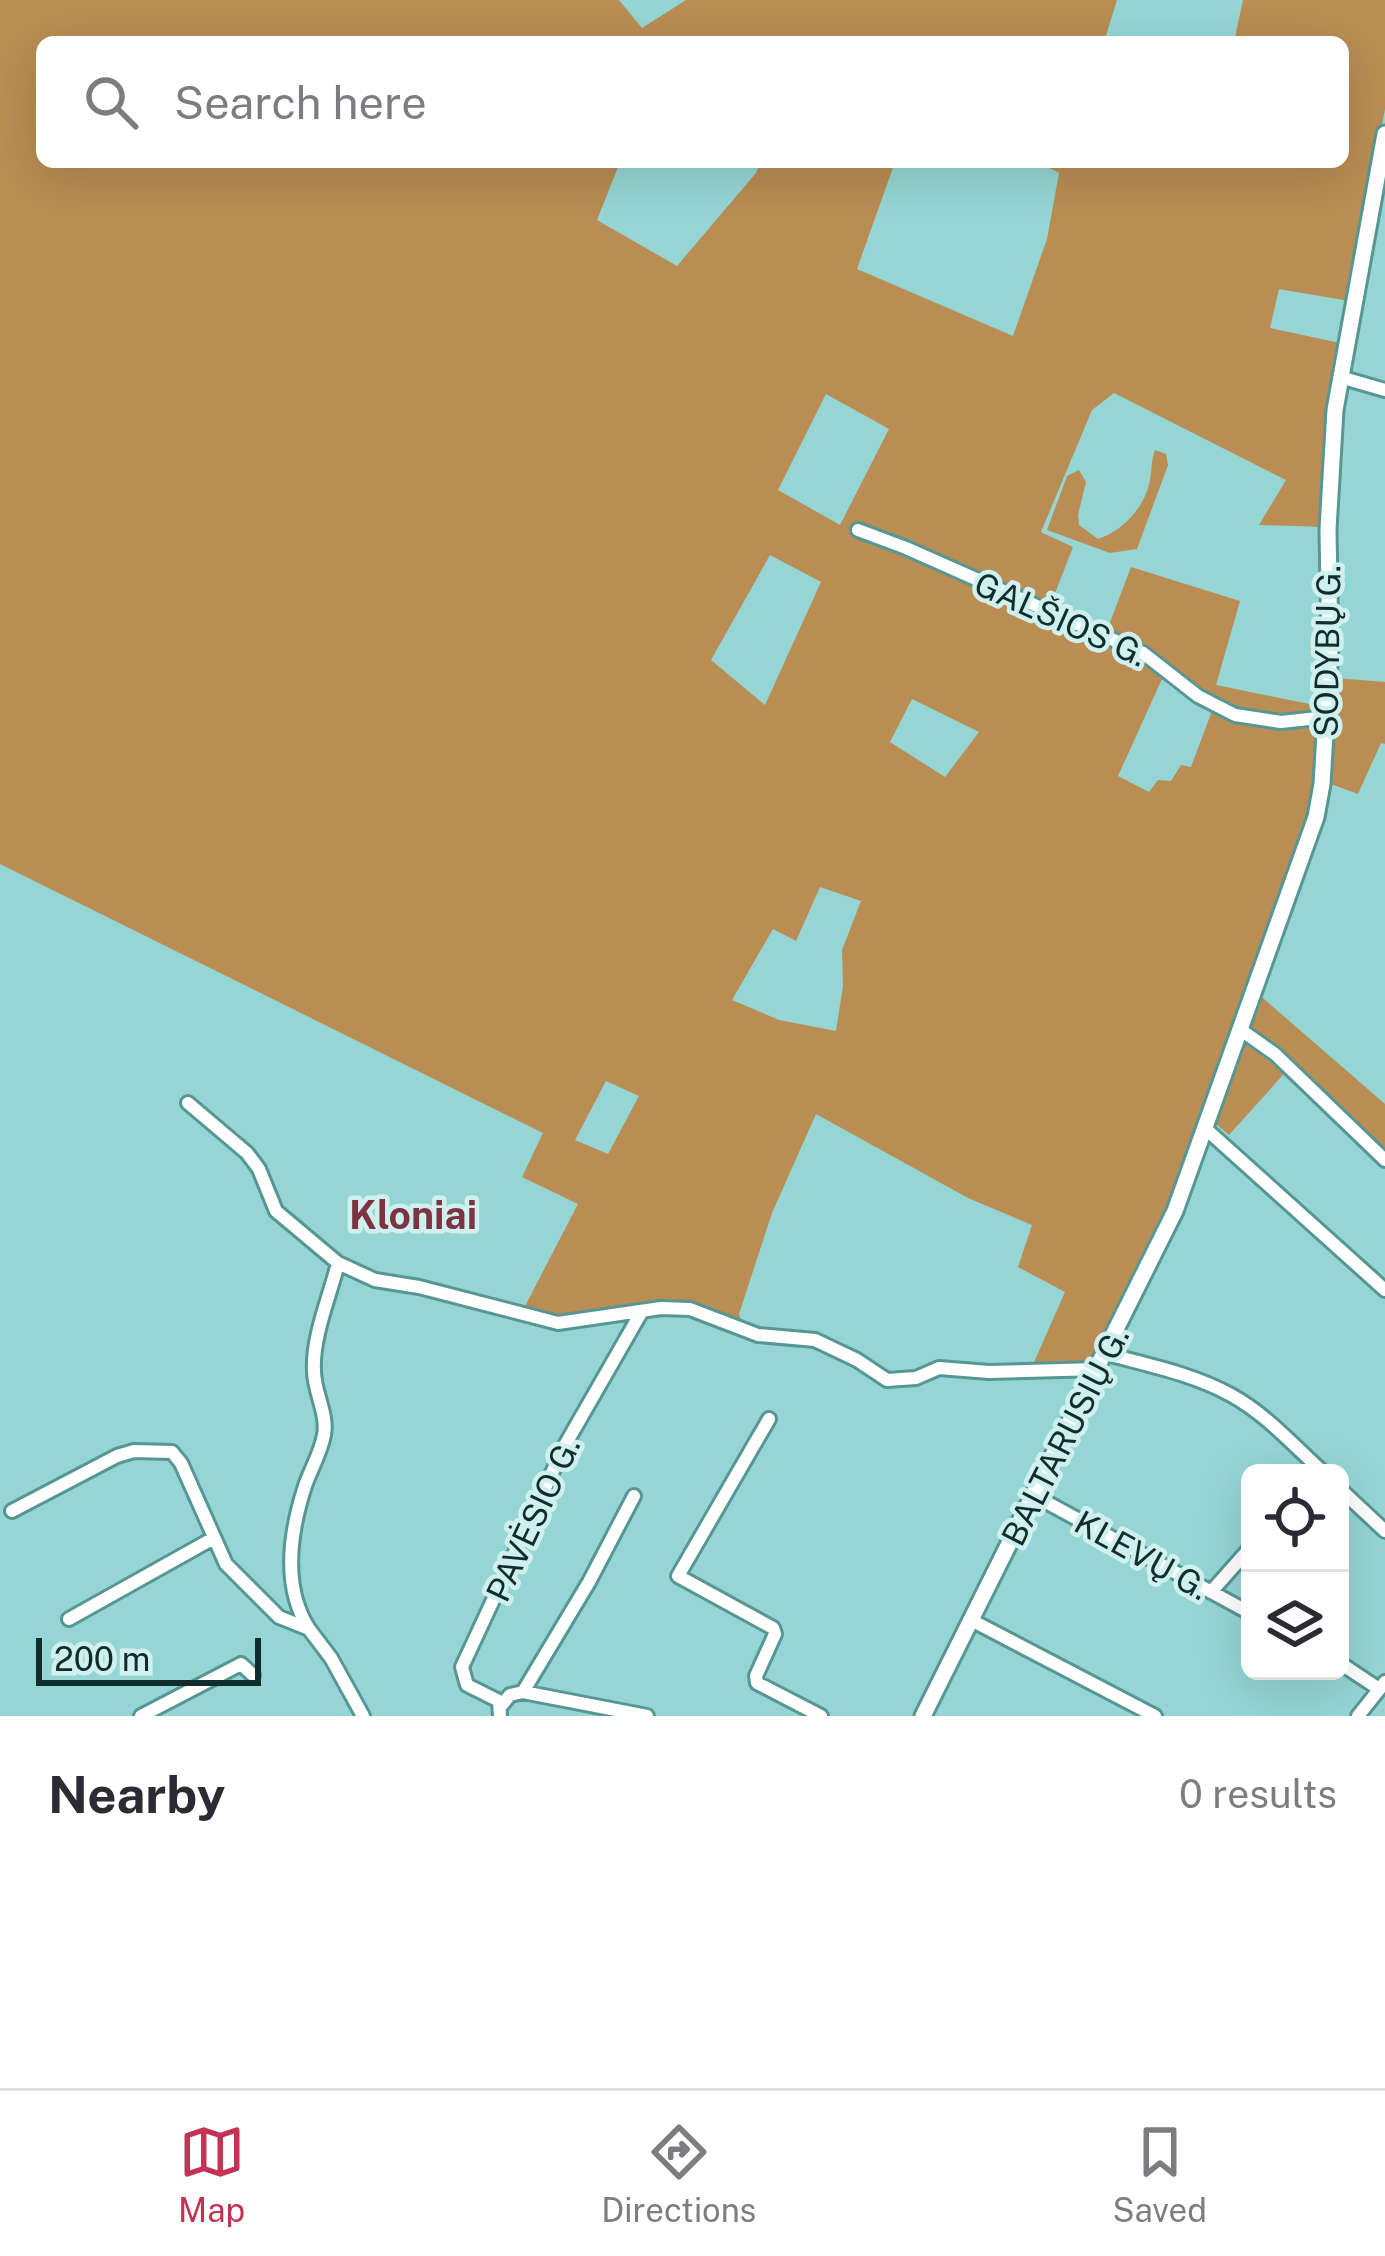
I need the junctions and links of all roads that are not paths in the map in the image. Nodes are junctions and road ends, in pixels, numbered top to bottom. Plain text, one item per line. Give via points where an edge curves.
1 (1385, 134) edge
2 (1340, 377) junction
3 (1385, 390) edge
4 (858, 530) dead end
5 (1327, 717) junction
6 (1241, 1030) junction
7 (188, 1103) dead end
8 (1207, 1130) junction
9 (1199, 1152) joint
10 (1385, 1160) edge
11 (338, 1263) junction
12 (1385, 1290) edge
13 (642, 1311) junction
14 (1103, 1362) junction
15 (770, 1419) dead end
16 (1313, 1464) edge
17 (634, 1496) dead end
18 (1035, 1496) junction
19 (1349, 1497) edge
20 (11, 1511) dead end
21 (1385, 1531) edge
22 (212, 1540) junction
23 (1241, 1558) edge
24 (1211, 1592) junction
25 (1241, 1608) edge
26 (69, 1619) dead end
27 (971, 1620) junction
28 (309, 1629) junction
29 (1349, 1668) edge
30 (253, 1675) dead end
31 (1382, 1685) edge
32 (523, 1692) junction
33 (500, 1711) edge
34 (141, 1716) edge
35 (363, 1716) edge
36 (647, 1716) edge
37 (820, 1716) edge
38 (923, 1716) edge
39 (1155, 1716) edge
40 (1358, 1716) edge

1 - 2 main road, SODYBŲ G.
2 - 3 street
2 - 5 main road, SODYBŲ G. via 1331,453
4 - 5 street, GALŠIOS G. via 1143,653 1235,715
5 - 6 main road, SODYBŲ G. via 1316,817
6 - 8 main road, SODYBŲ G.
6 - 10 street
7 - 11 street via 247,1153 276,1211
8 - 9 main road, SODYBŲ G.
8 - 12 street
9 - 14 main road, BALTARUSIŲ G.
11 - 13 street via 375,1280 546,1322
11 - 28 street via 314,1371 326,1427 293,1541 291,1586
13 - 14 street via 690,1309 758,1335 815,1340 887,1380 939,1368
13 - 33 street, PAVĖSIO G. via 564,1447 462,1667 467,1685
14 - 16 street via 1163,1369 1229,1394
14 - 18 main road, BALTARUSIŲ G.
15 - 37 street via 678,1576 772,1628 757,1683
17 - 32 street
18 - 24 street, KLEVŲ G.
18 - 27 main road, BALTARUSIŲ G.
19 - 21 street
20 - 22 street via 102,1462 164,1449 181,1463
22 - 26 street
22 - 28 street via 232,1574 291,1624
23 - 24 street
24 - 25 street, KLEVŲ G.
27 - 38 main road, BALTARUSIŲ G.
27 - 39 street
28 - 35 street
29 - 31 street
30 - 34 street via 241,1664
31 - 40 street
32 - 33 street via 510,1694
32 - 36 street

